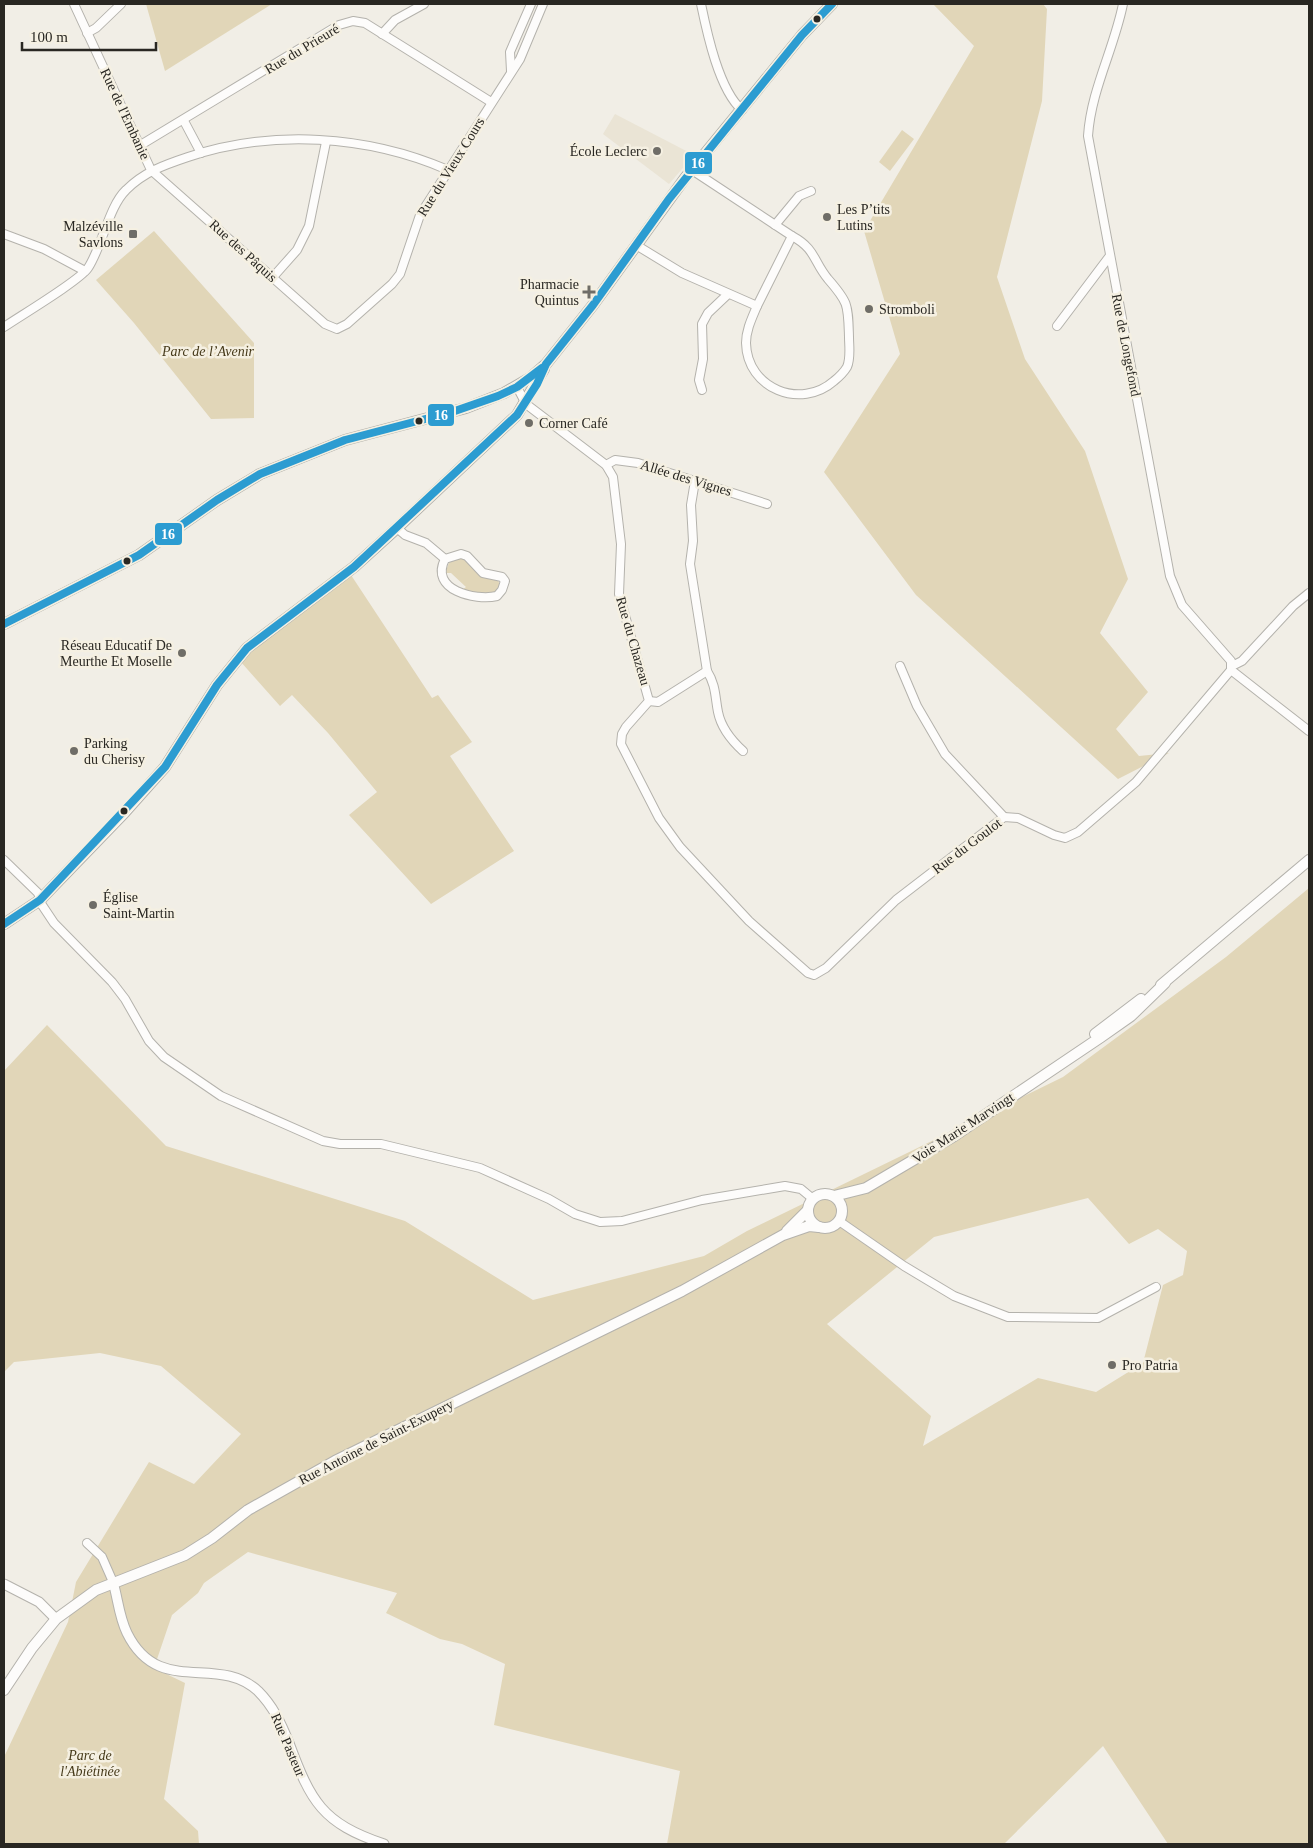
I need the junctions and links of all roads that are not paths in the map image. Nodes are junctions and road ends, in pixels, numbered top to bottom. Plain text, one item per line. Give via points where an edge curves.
1 (74, 4) edge
2 (121, 4) edge
3 (424, 4) edge
4 (531, 4) edge
5 (544, 4) edge
6 (701, 4) edge
7 (832, 4) edge
8 (1123, 4) edge
9 (88, 33) junction
10 (382, 34) junction
11 (511, 71) junction
12 (491, 102) junction
13 (742, 110) junction
14 (184, 121) junction
15 (326, 142) junction
16 (139, 146) junction
17 (201, 153) junction
18 (152, 170) junction
19 (448, 170) junction
20 (692, 170) junction
21 (811, 191) dead end
22 (775, 225) junction
23 (4, 234) edge
24 (792, 236) junction
25 (636, 245) junction
26 (1109, 257) junction
27 (86, 272) junction
28 (273, 277) junction
29 (727, 295) junction
30 (756, 306) junction
31 (1057, 326) dead end
32 (4, 327) edge
33 (337, 328) joint
34 (546, 364) junction
35 (517, 387) junction
36 (702, 390) dead end
37 (526, 404) junction
38 (606, 465) junction
39 (695, 481) junction
40 (767, 504) dead end
41 (398, 528) junction
42 (445, 559) junction
43 (1309, 593) edge
44 (4, 624) edge
45 (900, 666) dead end
46 (1232, 668) junction
47 (707, 671) junction
48 (649, 701) junction
49 (1309, 731) edge
50 (743, 751) dead end
51 (1004, 817) junction
52 (4, 860) edge
53 (1309, 860) edge
54 (40, 900) junction
55 (4, 924) edge
56 (814, 975) joint
57 (866, 1188) junction
58 (834, 1196) junction
59 (813, 1199) junction
60 (842, 1209) junction
61 (808, 1210) junction
62 (839, 1221) junction
63 (819, 1227) junction
64 (783, 1235) junction
65 (1156, 1287) dead end
66 (87, 1543) dead end
67 (113, 1582) junction
68 (4, 1584) edge
69 (56, 1619) junction
70 (4, 1690) edge
71 (384, 1844) edge

1 - 9 street, Rue de l'Embanie
2 - 9 street
3 - 10 street via 395,20
4 - 11 street, Rue du Vieux Cours via 510,52
5 - 11 street, Rue du Vieux Cours
6 - 13 street via 725,83
7 - 13 main road via 802,35
8 - 26 street, Rue de Longefond via 1118,30 1093,98 1088,136
9 - 16 street, Rue de l'Embanie
10 - 12 street, Rue du Prieuré
10 - 14 street, Rue du Prieuré via 365,23 346,22
11 - 12 street, Rue du Vieux Cours
12 - 19 street, Rue du Vieux Cours
13 - 20 main road
14 - 16 street, Rue du Prieuré
14 - 17 street
15 - 17 street via 266,140
15 - 19 street via 386,150
15 - 28 street via 309,226 297,250
16 - 18 street, Rue de l'Embanie
17 - 18 street
18 - 27 street via 121,195
18 - 28 street, Rue des Pâquis
19 - 33 street, Rue du Vieux Cours via 420,215 397,279 347,324
20 - 22 street
20 - 25 main road
21 - 22 street via 799,196
22 - 24 street
23 - 27 street via 44,249
24 - 30 street
24 - 30 street via 812,252 848,305 849,353 843,373 826,387 803,395 786,394 766,384 755,373 746,344
25 - 29 street
25 - 34 main road
26 - 31 street
26 - 46 street, Rue de Longefond via 1170,576 1182,605 1231,661
27 - 32 street
28 - 33 street, Rue des Pâquis via 325,324
29 - 30 street
29 - 36 street via 708,313 702,324 703,359 699,380
34 - 35 main road
34 - 37 main road
35 - 37 street
35 - 44 main road via 452,412 345,440 260,474 139,555
37 - 38 street
37 - 41 main road
38 - 39 street, Allée des Vignes via 615,460 638,463
38 - 48 street, Rue du Chazeau via 613,477 621,544 619,594
39 - 40 street, Allée des Vignes
39 - 47 street via 690,505 690,564
41 - 42 street via 405,535 426,543
41 - 54 main road via 354,567 247,648 217,685 165,767
42 - 42 street via 444,578 458,592 490,598 502,590 505,581 502,576 483,573 467,556 461,554
43 - 46 street, Rue du Goulot
45 - 51 street via 917,706 945,754
46 - 49 street, Rue de Longefond
46 - 51 street, Rue du Goulot via 1136,782 1078,832 1065,838 1018,818
47 - 48 street via 658,702
47 - 50 street via 713,680 718,713 731,740
48 - 56 street, Rue du Chazeau via 626,727 622,744 659,818 680,847 749,921
51 - 56 street, Rue du Goulot via 900,896 826,968
52 - 54 street via 38,893
53 - 57 main road, Voie Marie Marvingt via 1131,1016 954,1136
54 - 55 main road
54 - 59 street via 54,923 121,993 149,1041 164,1057 221,1096 323,1141 381,1144 480,1168 575,1214 600,1222 622,1221 710,1198 785,1186 801,1189
57 - 58 main road, Voie Marie Marvingt
57 - 60 main road, Voie Marie Marvingt
58 - 59 main road via 823,1194
58 - 60 main road
59 - 61 main road
60 - 62 main road
61 - 63 main road via 811,1220
61 - 64 main road, Rue Antoine de Saint-Exupery
62 - 63 main road via 832,1227
62 - 65 street via 954,1296 1008,1317 1098,1318
63 - 64 main road, Rue Antoine de Saint-Exupery via 809,1226
64 - 67 main road, Rue Antoine de Saint-Exupery via 682,1291 343,1457 253,1507 185,1555
66 - 67 street via 102,1557
67 - 69 main road, Rue Antoine de Saint-Exupery via 96,1590
67 - 71 street, Rue Pasteur via 124,1628 142,1654 173,1672 224,1674 253,1687 276,1712 304,1783 320,1808 350,1831
68 - 69 street via 39,1602
69 - 70 main road, Rue Antoine de Saint-Exupery

